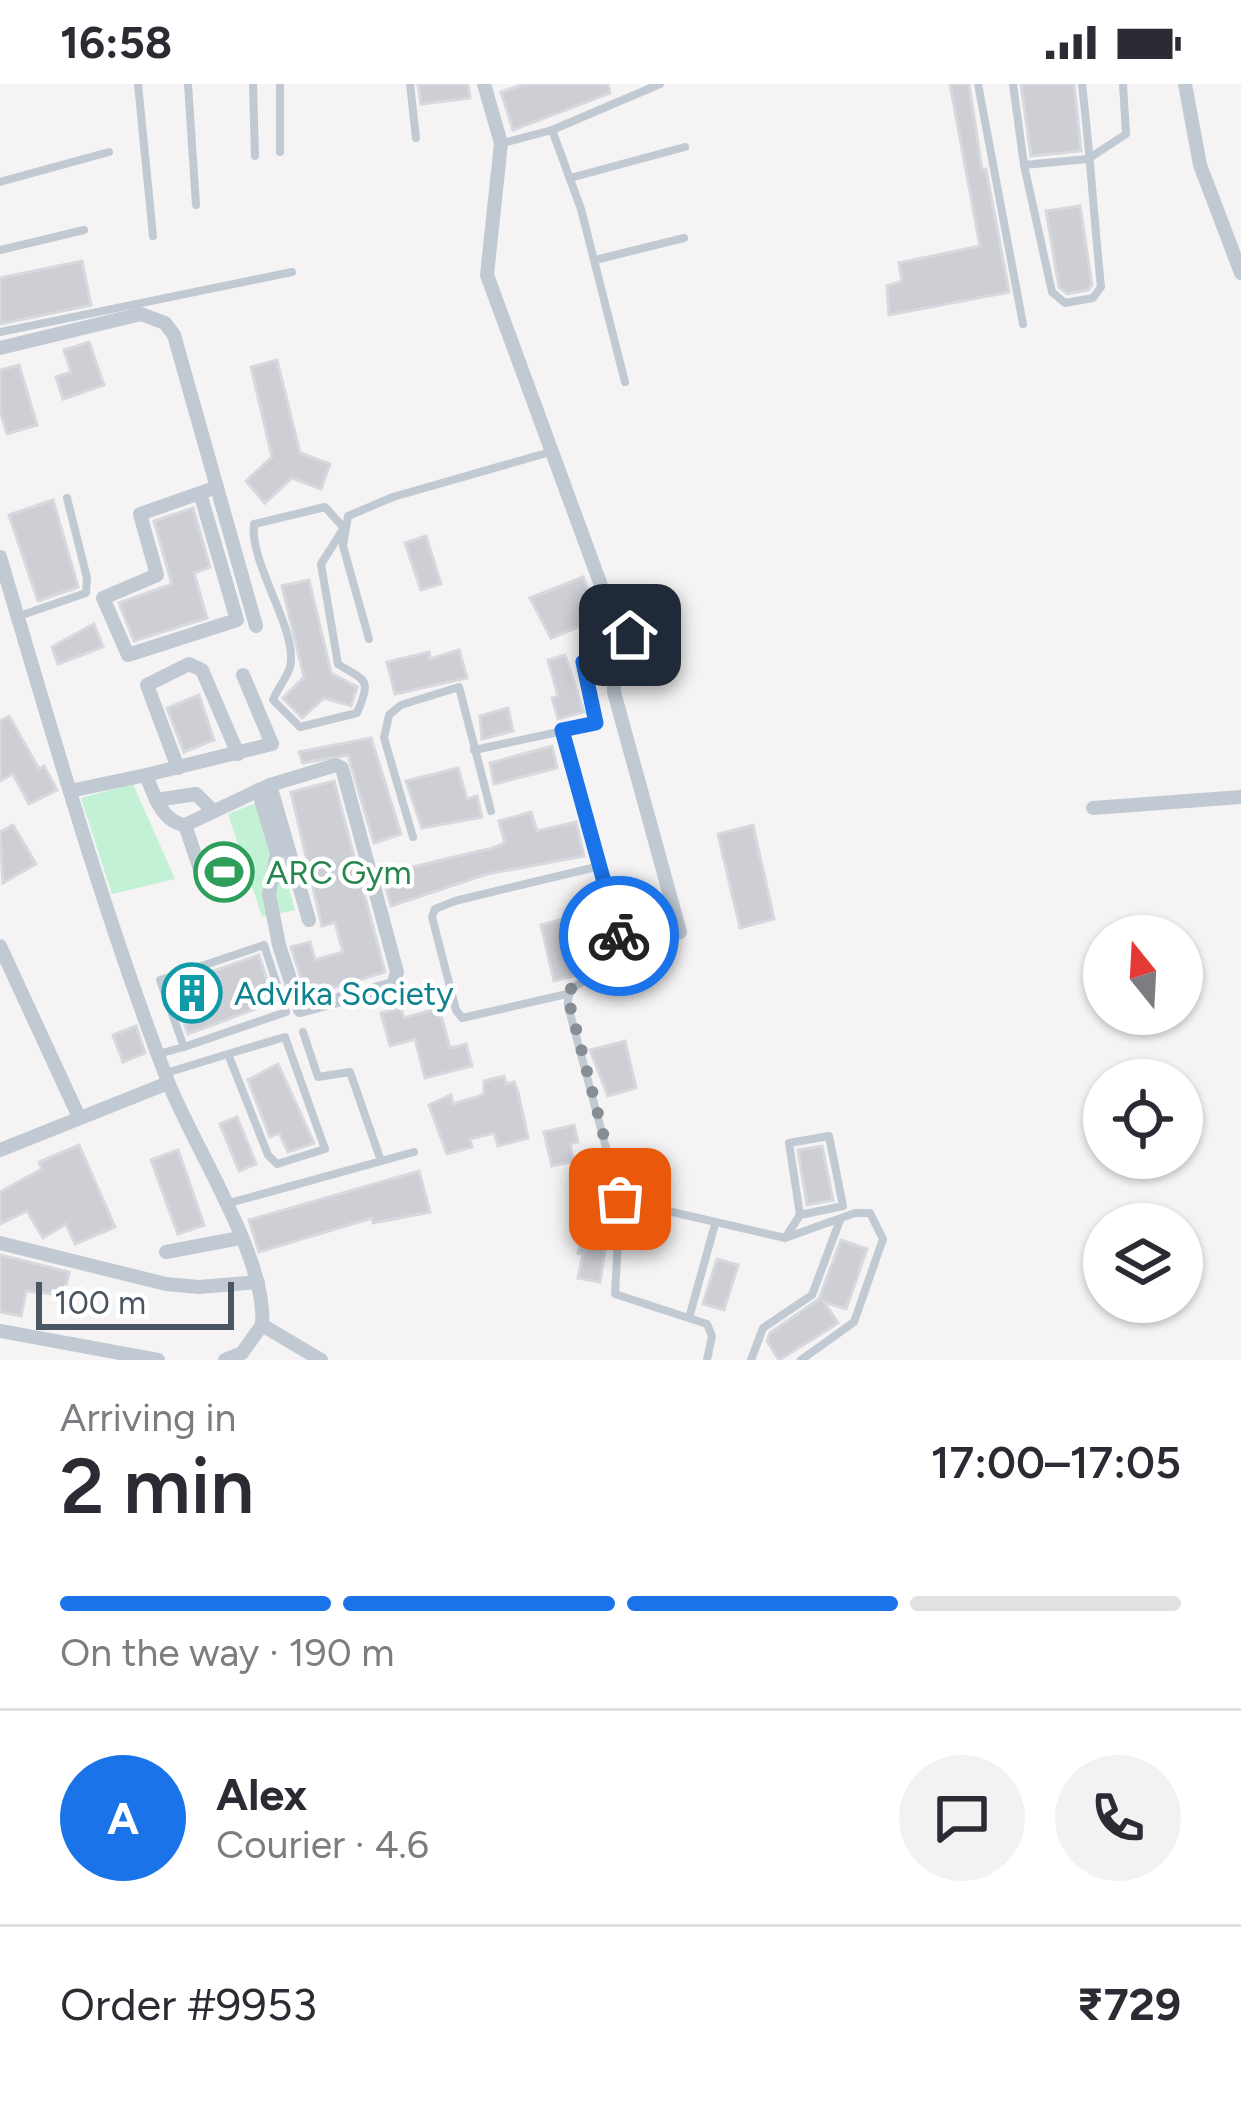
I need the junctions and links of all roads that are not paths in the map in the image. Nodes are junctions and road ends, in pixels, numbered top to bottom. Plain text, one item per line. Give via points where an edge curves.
1 (138, 84) edge
2 (188, 84) edge
3 (253, 84) edge
4 (280, 84) edge
5 (410, 84) edge
6 (484, 84) edge
7 (660, 84) edge
8 (978, 84) edge
9 (1013, 84) edge
10 (1082, 84) edge
11 (1124, 84) edge
12 (1184, 84) edge
13 (552, 130) junction
14 (416, 138) dead end
15 (501, 143) junction
16 (685, 146) dead end
17 (109, 152) dead end
18 (280, 152) dead end
19 (255, 156) dead end
20 (1088, 159) junction
21 (1024, 165) junction
22 (570, 178) junction
23 (0, 182) edge
24 (196, 205) dead end
25 (84, 230) dead end
26 (153, 236) dead end
27 (684, 238) dead end
28 (0, 250) edge
29 (595, 260) junction
30 (292, 272) dead end
31 (1241, 273) edge
32 (1023, 324) dead end
33 (0, 332) edge
34 (0, 348) edge
35 (625, 382) dead end
36 (550, 452) junction
37 (218, 487) junction
38 (200, 493) junction
39 (67, 498) dead end
40 (344, 528) junction
41 (0, 556) edge
42 (18, 617) junction
43 (256, 626) dead end
44 (369, 639) dead end
45 (634, 644) junction
46 (243, 675) dead end
47 (562, 730) junction
48 (474, 750) junction
49 (238, 754) junction
50 (178, 768) junction
51 (146, 775) junction
52 (264, 788) junction
53 (70, 791) junction
54 (1241, 797) edge
55 (156, 800) junction
56 (1093, 808) dead end
57 (213, 811) junction
58 (491, 811) dead end
59 (185, 825) junction
60 (412, 837) dead end
61 (600, 866) junction
62 (206, 886) dead end
63 (309, 920) dead end
64 (680, 932) dead end
65 (0, 946) edge
66 (567, 994) junction
67 (303, 1032) dead end
68 (184, 1047) junction
69 (158, 1054) junction
70 (228, 1054) junction
71 (167, 1078) junction
72 (79, 1117) junction
73 (0, 1150) edge
74 (414, 1152) dead end
75 (381, 1161) junction
76 (620, 1199) junction
77 (224, 1205) junction
78 (800, 1215) junction
79 (841, 1219) junction
80 (715, 1224) junction
81 (240, 1238) junction
82 (785, 1238) junction
83 (0, 1243) edge
84 (166, 1252) dead end
85 (258, 1282) junction
86 (689, 1318) junction
87 (262, 1324) junction
88 (0, 1331) edge
89 (158, 1360) edge
90 (225, 1360) edge
91 (322, 1360) edge
92 (707, 1360) edge
93 (751, 1360) edge
94 (801, 1360) edge

1 - 26 lane
2 - 24 lane
3 - 19 lane
4 - 18 lane
5 - 14 lane
6 - 15 street
7 - 13 lane
8 - 32 lane
9 - 21 lane
10 - 20 lane
11 - 20 lane via 1126,134
12 - 31 street via 1200,165
13 - 15 lane
13 - 22 lane
15 - 36 street via 488,275
16 - 22 lane
17 - 23 lane
20 - 21 lane
20 - 21 lane via 1101,286 1093,298 1065,303 1052,292
22 - 29 lane
25 - 28 lane
27 - 29 lane
29 - 35 lane
30 - 33 lane
34 - 37 street via 141,314 165,323
36 - 40 lane via 394,497 349,516
36 - 45 street via 613,618
37 - 38 street
37 - 43 street
38 - 38 street via 140,514 157,575 103,598 128,655 237,620
39 - 42 lane via 86,593
40 - 40 lane via 321,564 332,648 338,664 358,672 366,693 357,713 300,727 273,700 291,665 277,595 252,541 254,524 325,506
40 - 44 lane
41 - 42 street
42 - 53 street
45 - 47 lane via 585,658 596,723
45 - 64 street via 639,659 614,676 614,692
46 - 49 street via 272,741
47 - 48 lane
47 - 61 lane
48 - 58 lane
48 - 60 lane via 459,687 389,715 384,738
49 - 50 street
49 - 50 street via 202,670 189,664 147,685
50 - 51 street
51 - 53 street
51 - 55 street
52 - 52 street via 342,768 397,972 393,985 300,1010 269,895 277,853
52 - 57 street
52 - 63 street
53 - 69 street
54 - 56 street
55 - 57 street via 196,794
55 - 59 street via 173,823
57 - 59 street
59 - 62 street
61 - 66 lane via 625,955 611,973
61 - 66 lane via 455,902 432,917 462,1018
65 - 72 street
66 - 76 lane
67 - 75 lane via 318,1077 350,1072
68 - 68 lane via 286,1012 264,945 160,980
68 - 69 lane
69 - 71 street
70 - 70 lane via 268,1155 278,1163 325,1149 285,1037
70 - 71 lane
71 - 72 street
71 - 77 street
72 - 73 street
74 - 75 lane
75 - 77 lane
76 - 80 lane
76 - 86 lane via 615,1294
77 - 81 street
78 - 78 lane via 789,1143 829,1136 843,1206
78 - 82 lane
79 - 82 lane
79 - 93 lane via 812,1295 763,1328
79 - 94 lane via 870,1213 883,1239 854,1322
80 - 82 lane
80 - 86 lane
81 - 84 street
81 - 85 street
83 - 85 street via 166,1284
85 - 87 street
86 - 92 lane via 711,1329
87 - 90 street via 242,1353
87 - 91 street
88 - 89 street

